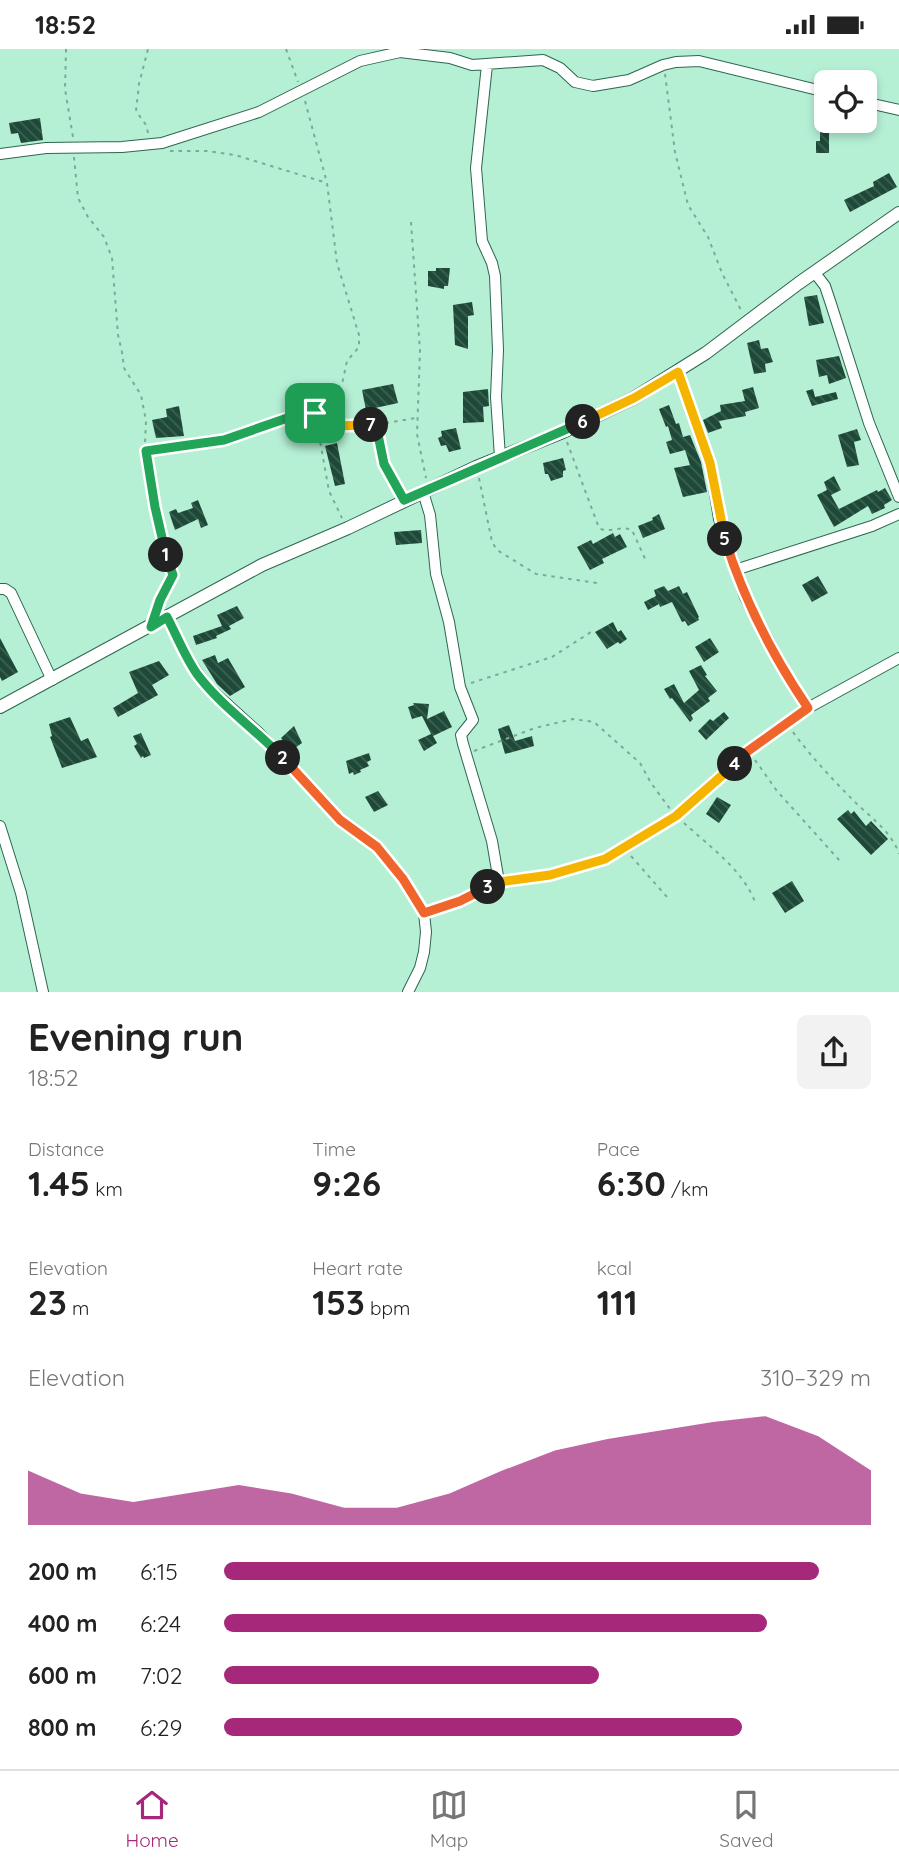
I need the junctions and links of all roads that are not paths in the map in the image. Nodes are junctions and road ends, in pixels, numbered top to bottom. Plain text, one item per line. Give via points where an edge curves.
1 (487, 65) junction
2 (814, 89) edge
3 (877, 105) edge
4 (899, 110) edge
5 (0, 154) edge
6 (899, 213) edge
7 (815, 272) junction
8 (678, 372) junction
9 (500, 457) junction
10 (426, 490) junction
11 (899, 497) edge
12 (899, 514) edge
13 (735, 570) junction
14 (0, 589) edge
15 (167, 617) junction
16 (899, 658) edge
17 (52, 680) junction
18 (0, 708) edge
19 (808, 708) junction
20 (0, 826) edge
21 (499, 882) junction
22 (424, 913) junction
23 (43, 992) edge
24 (408, 992) edge

1 - 2 street via 543,60 575,82 593,86 629,80 663,65 699,61
1 - 5 street via 422,54 386,54 360,61 246,117 162,143
1 - 9 street via 476,168 482,241 495,276
3 - 4 street
6 - 7 street
7 - 8 street
7 - 11 street via 825,286 869,423
8 - 9 street via 563,432
8 - 13 street via 710,463 719,519
9 - 10 street
10 - 15 street via 262,565
10 - 21 street via 436,574 460,687 473,720 461,735
12 - 13 street
13 - 19 street via 745,597
14 - 17 street via 11,593
15 - 17 street
15 - 22 street via 201,679 340,820 377,847
16 - 19 street
17 - 18 street
19 - 21 street via 748,751 676,816 625,848 605,859 550,875
20 - 23 street via 21,893
21 - 22 street
22 - 24 street via 424,952

